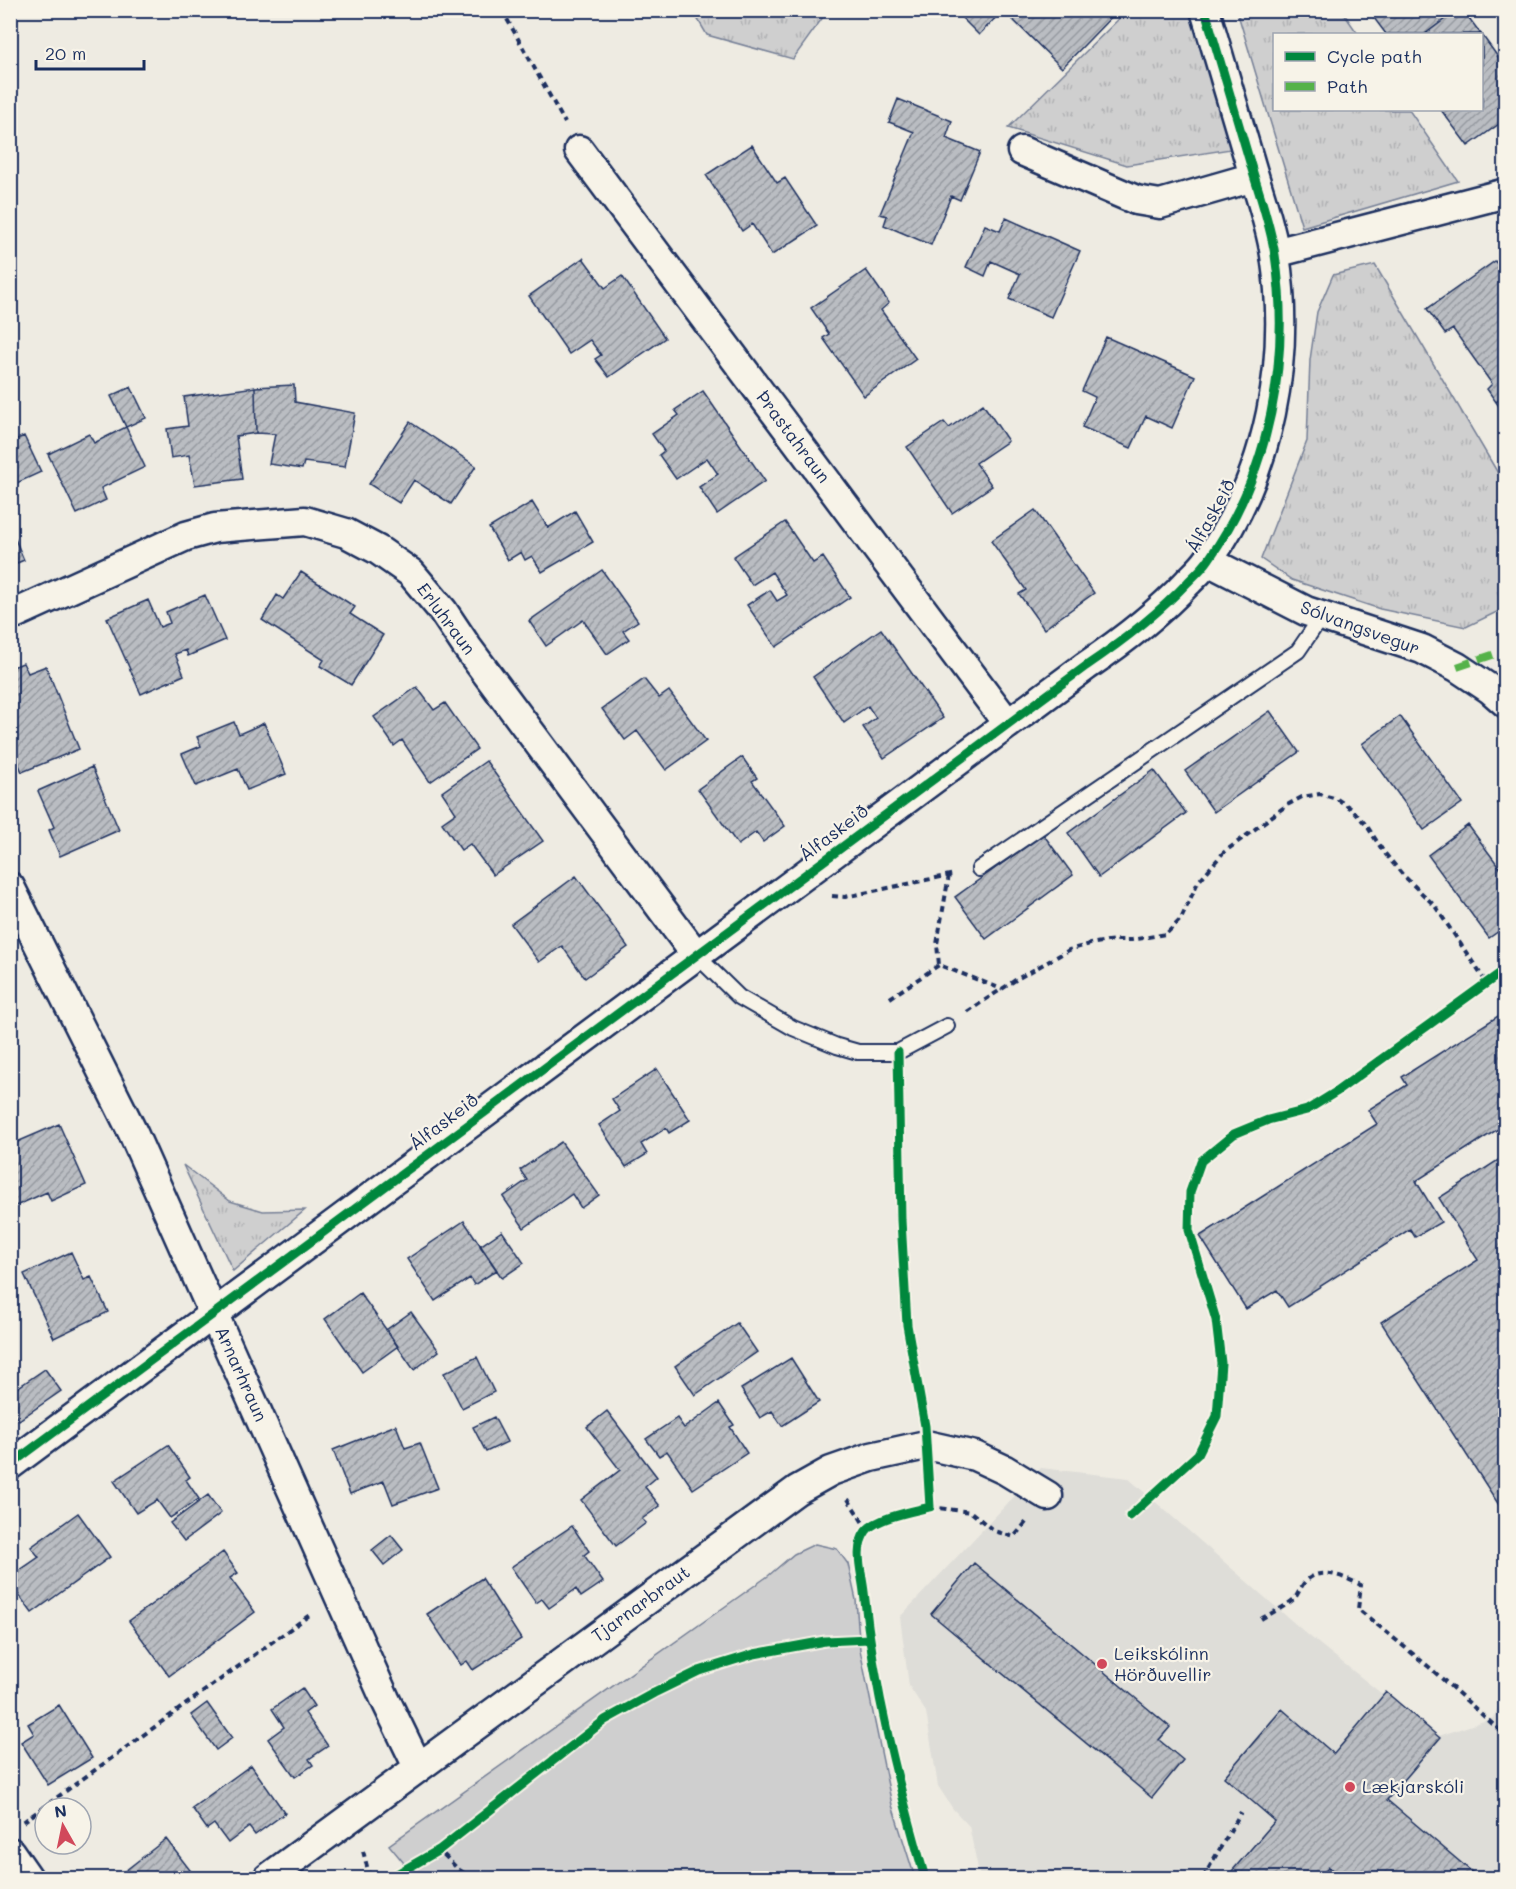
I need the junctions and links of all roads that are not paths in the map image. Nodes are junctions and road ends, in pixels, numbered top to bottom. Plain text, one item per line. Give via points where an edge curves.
1 (1205, 10) edge
2 (579, 150) road end
3 (1022, 151) dead end
4 (1254, 177) junction
5 (1506, 193) edge
6 (1275, 254) junction
7 (1208, 561) junction
8 (10, 616) edge
9 (1322, 616) junction
10 (1506, 704) edge
11 (1008, 724) junction
12 (979, 870) road end
13 (10, 887) edge
14 (696, 955) junction
15 (947, 1026) road end
16 (214, 1314) junction
17 (10, 1465) edge
18 (1048, 1496) road end
19 (418, 1767) junction
20 (10, 1852) edge
21 (28, 1878) edge
22 (267, 1878) edge

1 - 4 street, Álfaskeið
2 - 11 street, Þrastahraun
3 - 4 street via 1136,200 1160,204
4 - 6 street, Álfaskeið
5 - 6 street
6 - 7 street, Álfaskeið via 1280,332 1271,411 1247,489
7 - 9 street, Sólvangsvegur
7 - 11 street, Álfaskeið via 1148,621
8 - 14 street, Erluhraun via 186,536 215,528 305,521 346,533 411,573 443,611
9 - 10 street, Sólvangsvegur via 1422,649 1457,667
9 - 12 lane via 1298,651
11 - 14 street, Álfaskeið
13 - 16 street, Arnarhraun via 133,1133
14 - 15 lane via 739,997 793,1028 858,1052 898,1052
14 - 16 street, Álfaskeið
16 - 17 street, Álfaskeið
16 - 19 street, Arnarhraun
18 - 19 street, Tjarnarbraut via 975,1456 926,1445 831,1471 797,1490
19 - 22 street, Tjarnarbraut
20 - 21 street

